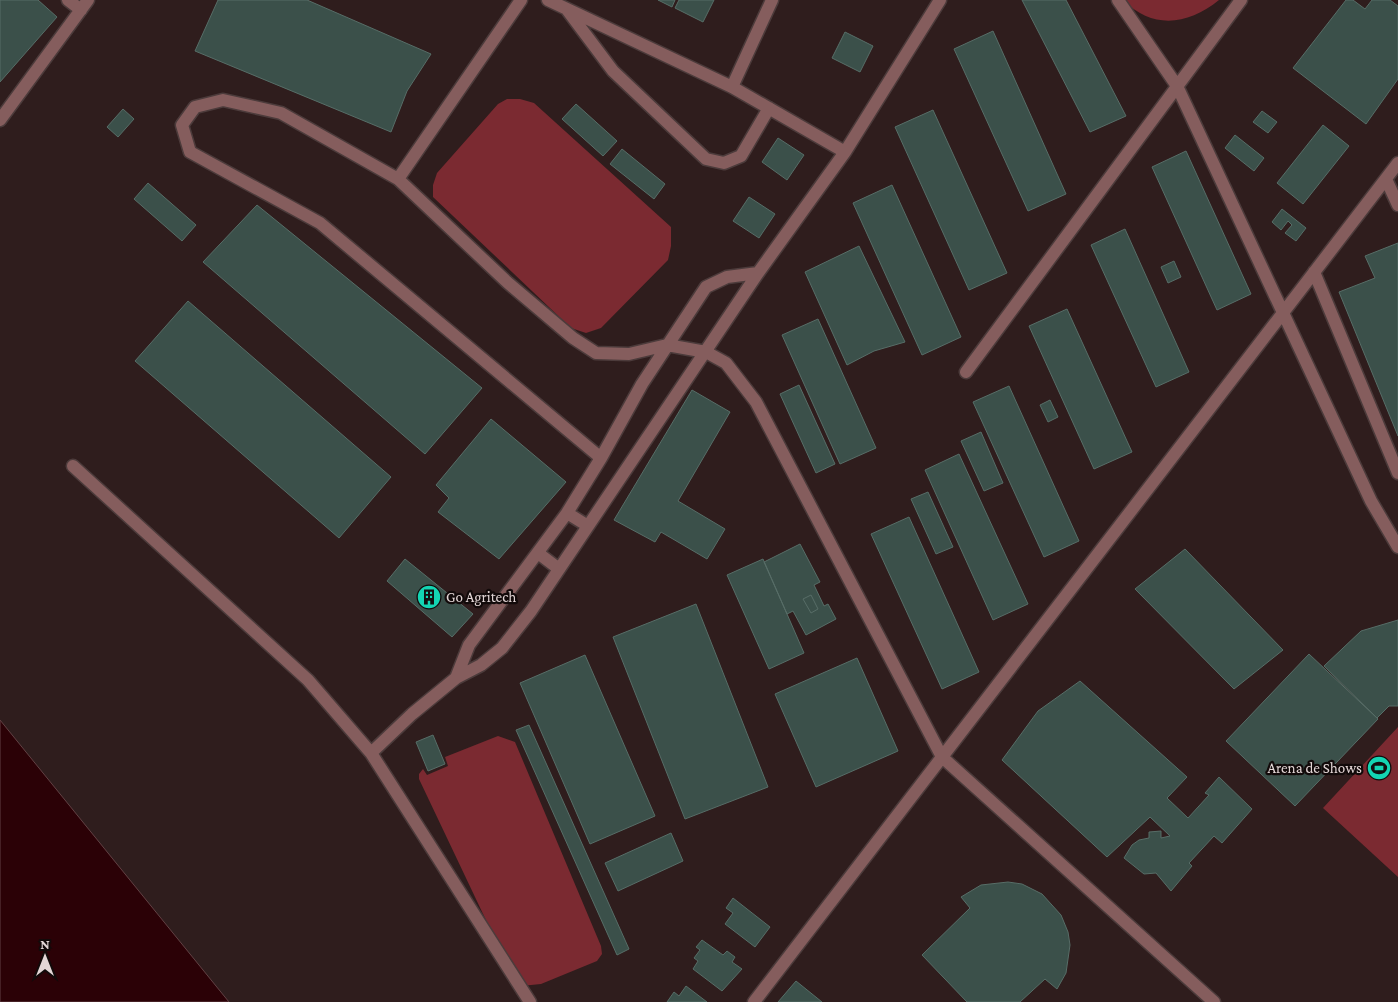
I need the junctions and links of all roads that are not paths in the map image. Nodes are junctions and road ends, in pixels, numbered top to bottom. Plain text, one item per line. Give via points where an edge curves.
1 (68, 0) edge
2 (521, 0) edge
3 (548, 0) edge
4 (772, 0) edge
5 (1118, 0) edge
6 (1241, 0) edge
7 (934, 2) edge
8 (85, 5) edge
9 (566, 8) junction
10 (1178, 86) junction
11 (732, 87) junction
12 (769, 108) junction
13 (0, 120) edge
14 (844, 152) junction
15 (1398, 163) edge
16 (398, 179) junction
17 (1386, 179) junction
18 (1398, 205) edge
19 (1314, 272) junction
20 (758, 273) junction
21 (1283, 313) junction
22 (667, 345) junction
23 (706, 352) junction
24 (966, 372) dead end
25 (602, 458) junction
26 (73, 466) dead end
27 (1398, 473) edge
28 (567, 513) junction
29 (588, 526) junction
30 (1398, 547) edge
31 (538, 553) junction
32 (559, 569) junction
33 (456, 678) junction
34 (371, 752) junction
35 (942, 757) junction
36 (530, 1002) edge
37 (754, 1002) edge
38 (1214, 1002) edge

1 - 8 street
2 - 16 street
3 - 9 street
4 - 11 street
5 - 10 street
6 - 10 street
7 - 14 street
8 - 13 street
9 - 11 street
9 - 12 street via 613,71 706,159 724,163 741,156
10 - 21 street
10 - 24 street
11 - 12 street
12 - 14 street
14 - 20 street
15 - 17 street
16 - 22 street via 507,282 574,338 596,352 629,354
16 - 25 street via 281,113 223,100 195,107 182,126 190,152 320,223
17 - 18 street
17 - 19 street
19 - 21 street
19 - 27 street
20 - 22 street via 728,278 706,287
20 - 23 street
21 - 30 street via 1371,501
21 - 35 street
22 - 23 street
22 - 25 street
23 - 29 street
23 - 35 street via 726,363 756,402
25 - 28 street
26 - 34 street via 308,680
28 - 29 street
28 - 31 street
29 - 32 street
31 - 32 street
31 - 33 street via 469,645
32 - 33 street via 502,648 481,665
33 - 34 street
34 - 36 street
35 - 37 street
35 - 38 street

